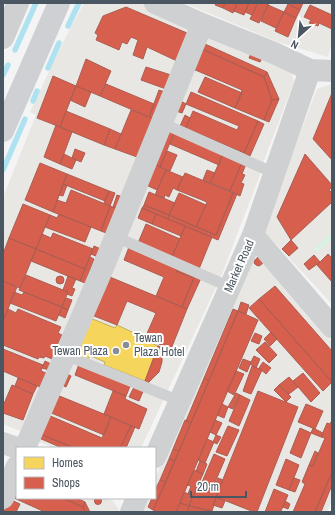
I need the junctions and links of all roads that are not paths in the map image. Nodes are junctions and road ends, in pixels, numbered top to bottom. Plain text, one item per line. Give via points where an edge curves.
1 (18, 3) edge
2 (59, 3) edge
3 (155, 3) edge
4 (202, 24) junction
5 (3, 38) edge
6 (310, 70) junction
7 (332, 71) edge
8 (162, 123) junction
9 (3, 131) edge
10 (274, 173) junction
11 (252, 235) junction
12 (116, 237) junction
13 (230, 287) junction
14 (332, 327) edge
15 (65, 355) junction
16 (180, 401) junction
17 (3, 443) edge
18 (25, 447) edge
19 (16, 448) edge
20 (156, 456) edge
21 (16, 468) edge
22 (3, 498) edge

1 - 5 street
2 - 9 main road
3 - 4 street
4 - 6 street
4 - 8 street
6 - 7 street
6 - 10 street, Market Road
8 - 10 lane
8 - 12 street
10 - 11 street, Market Road
11 - 13 street, Market Road
11 - 14 street
12 - 13 lane
12 - 15 street
13 - 16 street, Market Road
15 - 16 lane
15 - 18 street
16 - 20 street, Market Road
17 - 19 street
21 - 22 street

